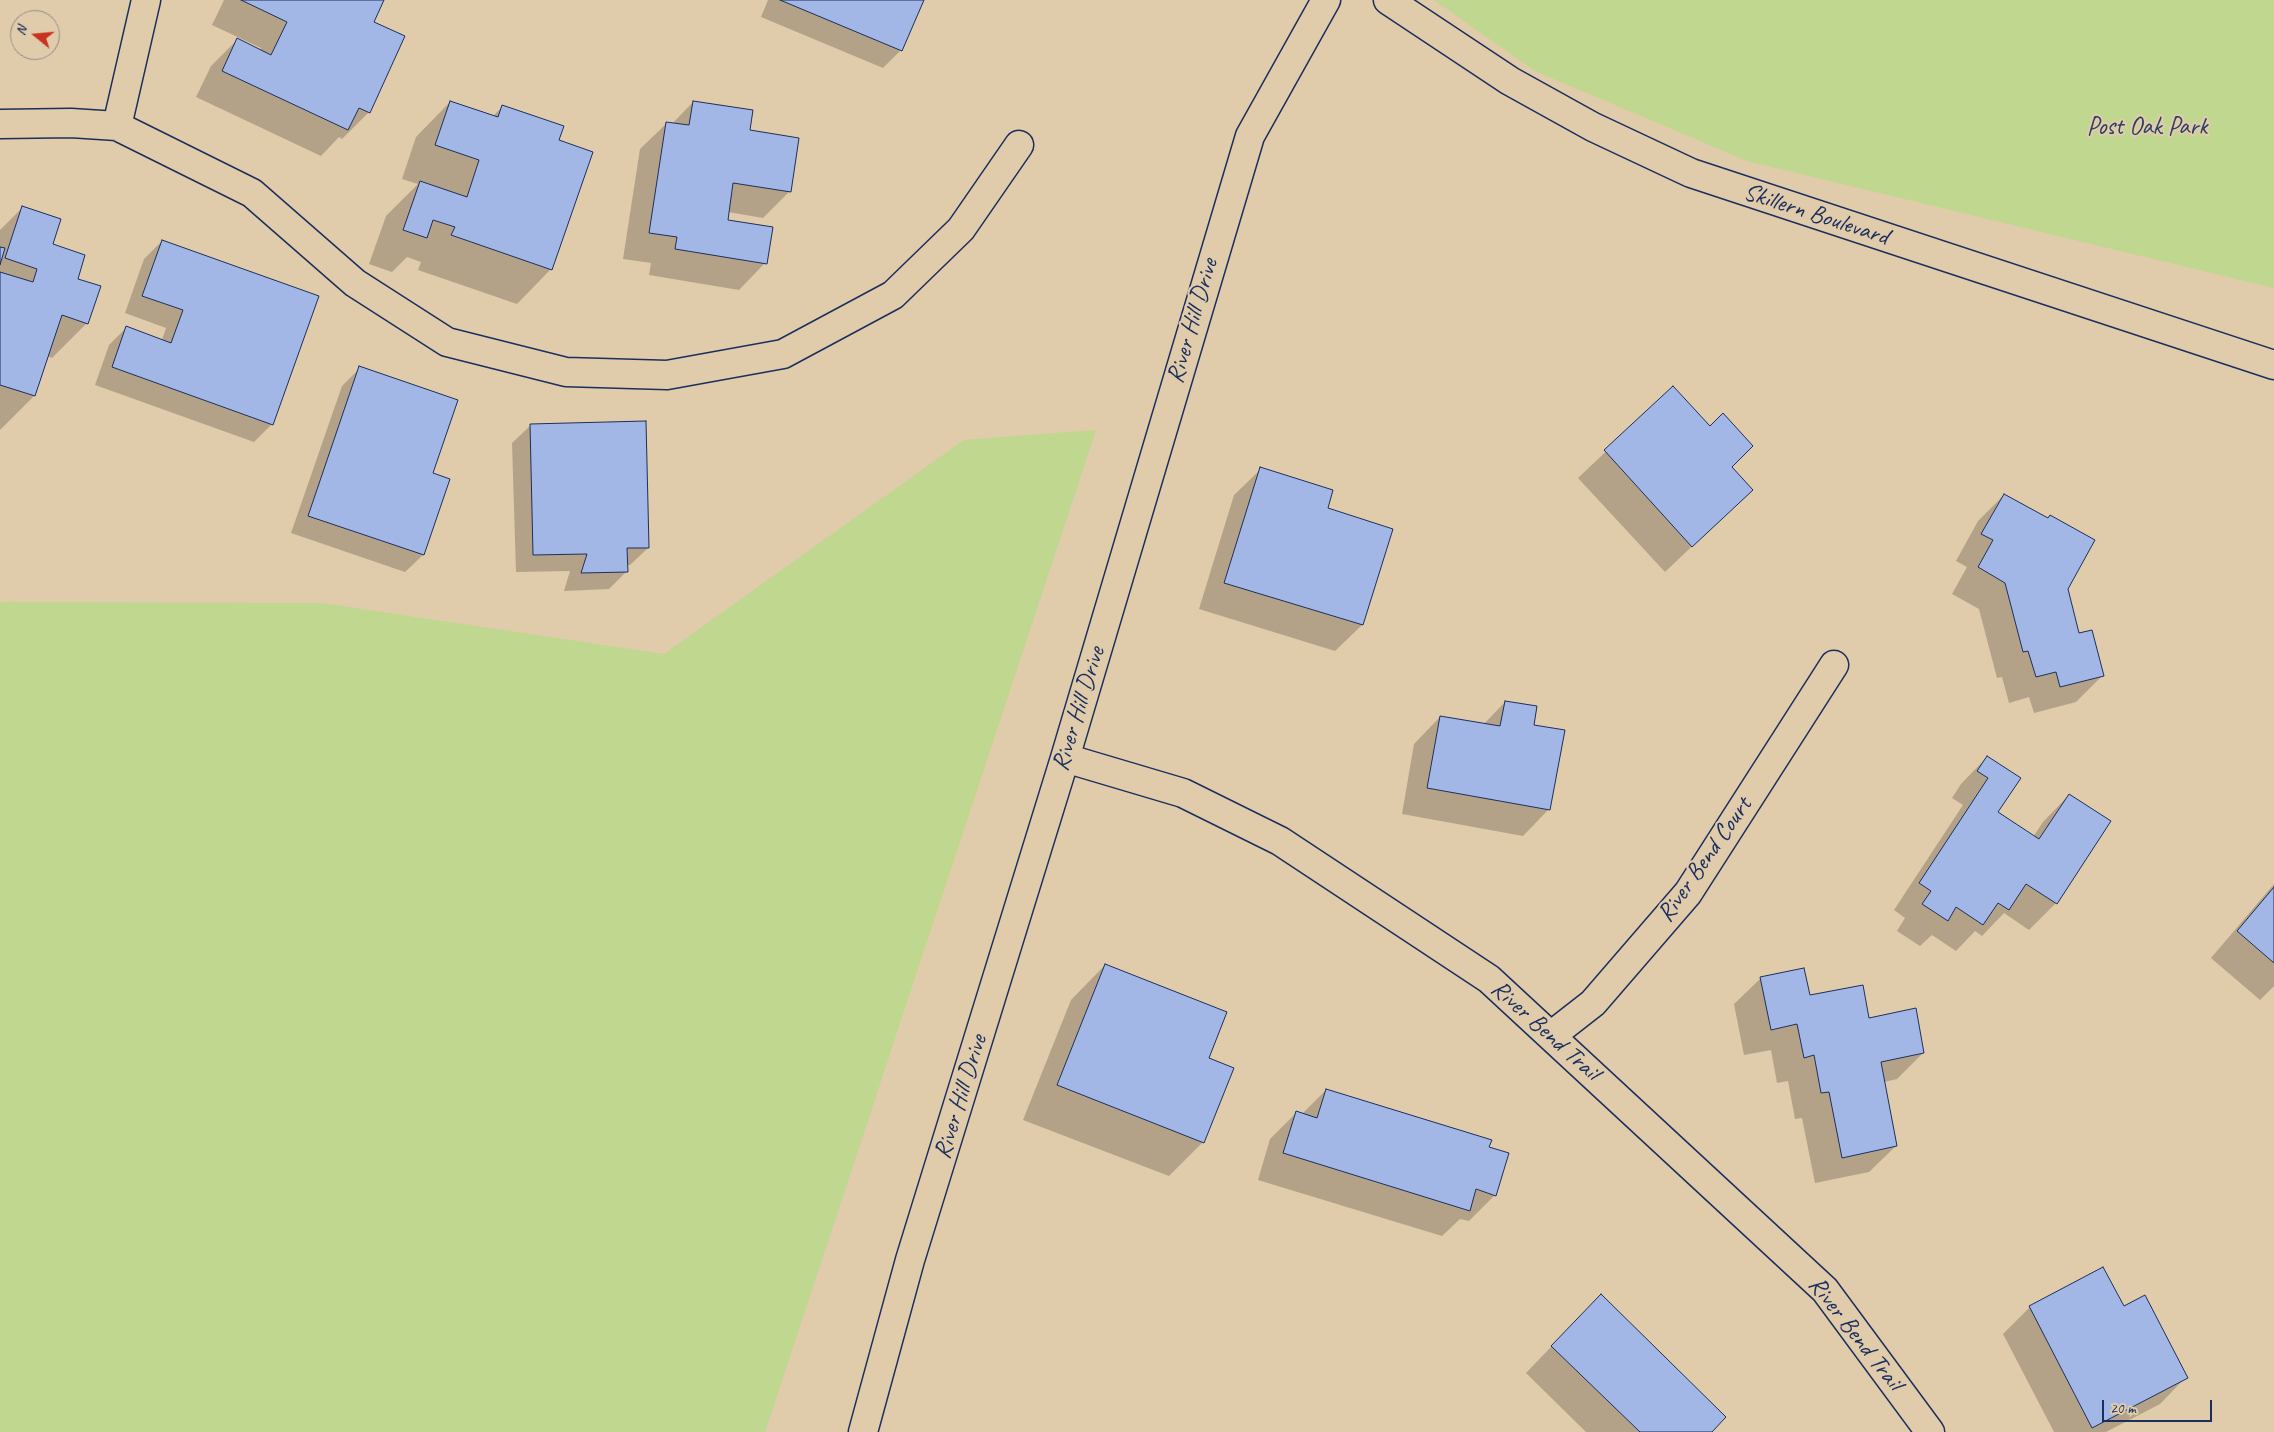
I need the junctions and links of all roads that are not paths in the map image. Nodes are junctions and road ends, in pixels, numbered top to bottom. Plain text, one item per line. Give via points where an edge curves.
1 (146, 0) edge
2 (1326, 0) edge
3 (1388, 0) edge
4 (0, 124) edge
5 (117, 126) junction
6 (1019, 145) dead end
7 (2274, 365) edge
8 (1834, 665) dead end
9 (1064, 758) junction
10 (1552, 1035) junction
11 (863, 1432) edge
12 (1930, 1432) edge

1 - 5 street
2 - 9 street, River Hill Drive via 1250,136
3 - 7 street, Skillern Boulevard via 1510,81 1593,127 1691,173
4 - 5 street
5 - 6 street via 252,193 355,284 447,342 566,372 648,374 666,374 783,354 893,295 962,230
8 - 10 street, River Bend Court via 1688,893 1593,1003
9 - 10 street, River Bend Trail via 1183,793 1280,841 1489,979
9 - 11 street, River Hill Drive via 910,1260
10 - 12 street, River Bend Trail via 1825,1290

